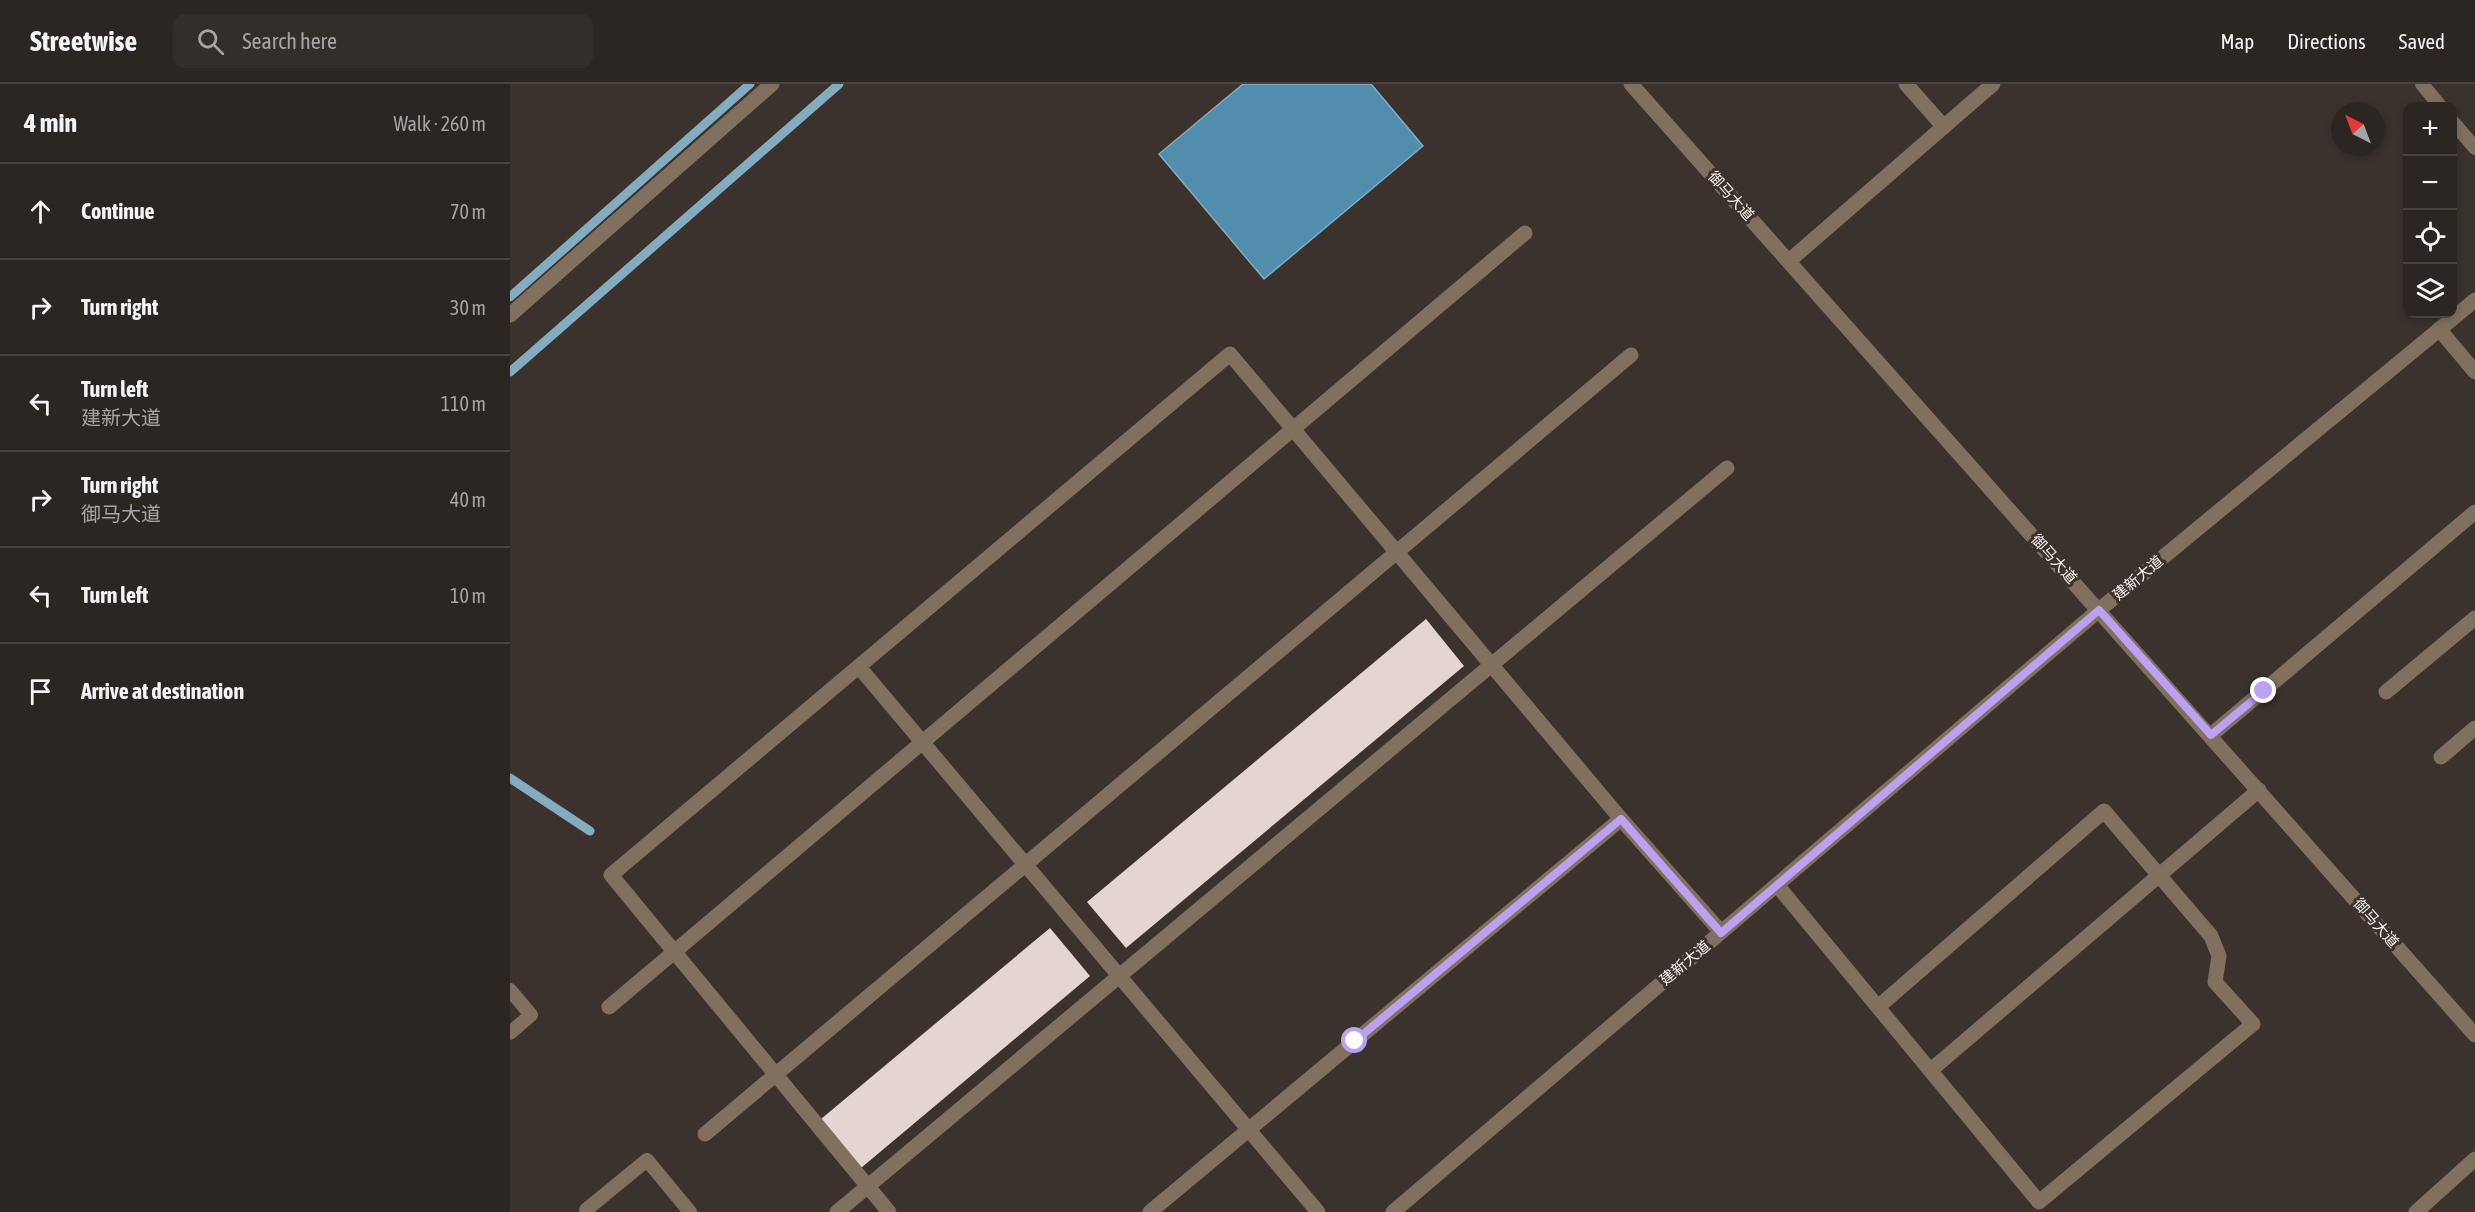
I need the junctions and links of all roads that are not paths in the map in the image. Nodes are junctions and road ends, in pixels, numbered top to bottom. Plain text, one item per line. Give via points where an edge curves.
1 (772, 84) edge
2 (1631, 84) edge
3 (1906, 84) edge
4 (1993, 84) edge
5 (2422, 84) edge
6 (2437, 102) edge
7 (1944, 127) junction
8 (2457, 127) edge
9 (2475, 148) edge
10 (1525, 233) dead end
11 (1789, 261) junction
12 (2475, 300) edge
13 (510, 315) edge
14 (2439, 329) junction
15 (1631, 355) dead end
16 (2475, 372) edge
17 (1294, 429) junction
18 (1728, 468) dead end
19 (2475, 512) edge
20 (1396, 552) junction
21 (2099, 610) junction
22 (2475, 618) edge
23 (1492, 665) junction
24 (859, 667) junction
25 (2386, 692) dead end
26 (2475, 728) edge
27 (2211, 735) junction
28 (922, 742) junction
29 (2441, 757) dead end
30 (2259, 790) junction
31 (1621, 819) junction
32 (1025, 864) junction
33 (2160, 875) junction
34 (1777, 885) junction
35 (1721, 933) junction
36 (675, 952) junction
37 (1119, 976) junction
38 (510, 990) edge
39 (609, 1007) dead end
40 (1878, 1007) junction
41 (510, 1033) edge
42 (2475, 1035) edge
43 (1931, 1070) junction
44 (776, 1074) junction
45 (1249, 1131) junction
46 (705, 1134) dead end
47 (2475, 1159) edge
48 (868, 1186) junction
49 (588, 1212) edge
50 (690, 1212) edge
51 (837, 1212) edge
52 (889, 1212) edge
53 (1150, 1212) edge
54 (1318, 1212) edge
55 (1393, 1212) edge
56 (2416, 1212) edge

1 - 13 street
2 - 11 street, 御马大道
3 - 7 street
4 - 7 street
5 - 6 lane
7 - 11 street
8 - 9 lane
10 - 17 street
11 - 21 street, 御马大道
12 - 14 street, 建新大道
14 - 16 street
14 - 21 street, 建新大道
15 - 20 street
17 - 20 street
17 - 24 street via 1230,354
17 - 28 street
18 - 23 street
19 - 27 street
20 - 23 street
20 - 32 street
21 - 27 street, 御马大道
21 - 34 street, 建新大道
22 - 25 street
23 - 31 street
23 - 37 street
24 - 28 street
24 - 36 street via 611,875
26 - 29 street
27 - 30 street, 御马大道
28 - 32 street
28 - 36 street
30 - 33 street
30 - 42 street, 御马大道
31 - 35 street
31 - 45 street
32 - 37 street
32 - 44 street
33 - 40 street via 2104,811
33 - 43 street
33 - 43 street via 2211,936 2219,956 2215,982 2253,1024 2039,1202
34 - 35 street, 建新大道
34 - 40 street
35 - 55 street, 建新大道
36 - 39 street
36 - 44 street
37 - 45 street
37 - 48 street
38 - 41 lane via 531,1015
40 - 43 street
44 - 46 street
44 - 48 street
45 - 53 street
45 - 54 street
47 - 56 street
48 - 51 street
48 - 52 street
49 - 50 lane via 647,1160

